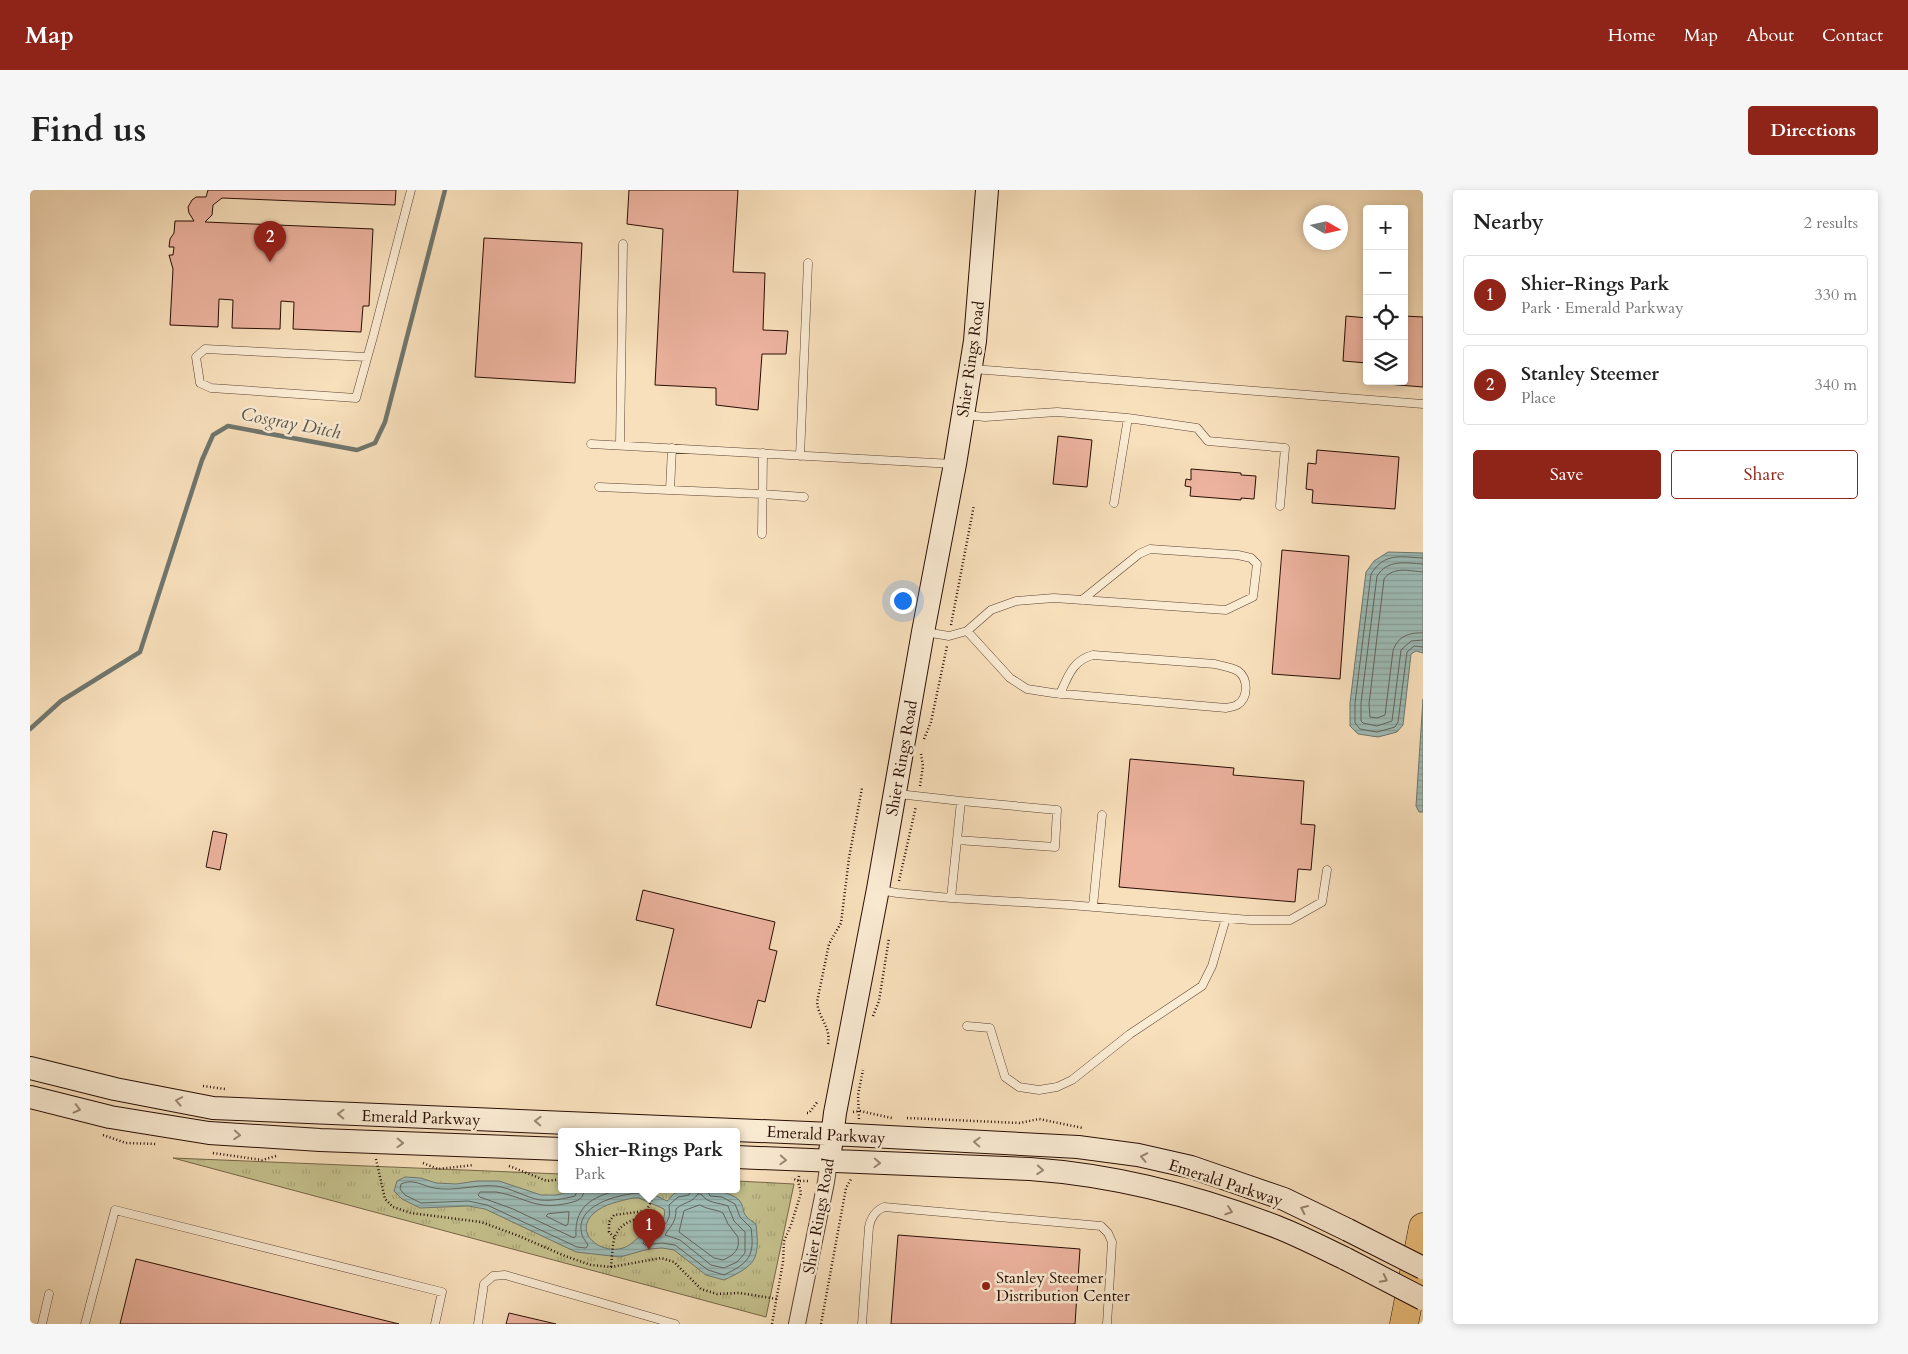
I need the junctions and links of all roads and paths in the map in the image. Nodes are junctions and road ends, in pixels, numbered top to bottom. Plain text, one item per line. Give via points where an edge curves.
1 (411, 190) edge
2 (987, 190) edge
3 (623, 244) dead end
4 (808, 263) dead end
5 (367, 357) junction
6 (970, 369) junction
7 (1423, 404) edge
8 (963, 415) junction
9 (1128, 418) junction
10 (591, 444) dead end
11 (620, 445) junction
12 (672, 448) junction
13 (763, 454) junction
14 (800, 456) junction
15 (955, 464) junction
16 (599, 487) dead end
17 (670, 490) junction
18 (762, 494) junction
19 (804, 498) dead end
20 (1114, 502) dead end
21 (1280, 506) dead end
22 (762, 534) dead end
23 (1082, 600) junction
24 (967, 631) junction
25 (923, 632) junction
26 (1060, 694) junction
27 (862, 788) dead end
28 (896, 793) junction
29 (961, 802) junction
30 (1102, 815) dead end
31 (957, 840) junction
32 (1327, 870) dead end
33 (878, 889) junction
34 (951, 898) junction
35 (1093, 906) junction
36 (1226, 918) junction
37 (967, 1026) dead end
38 (827, 1049) dead end
39 (30, 1068) edge
40 (203, 1086) dead end
41 (230, 1090) dead end
42 (818, 1096) dead end
43 (30, 1097) edge
44 (800, 1113) dead end
45 (689, 1128) edge
46 (740, 1130) edge
47 (832, 1134) junction
48 (558, 1149) edge
49 (376, 1158) dead end
50 (740, 1158) edge
51 (829, 1162) junction
52 (785, 1175) dead end
53 (655, 1193) edge
54 (645, 1211) junction
55 (1423, 1227) edge
56 (614, 1237) junction
57 (611, 1267) junction
58 (1423, 1268) edge
59 (49, 1294) dead end
60 (777, 1299) junction
61 (1423, 1299) edge
62 (42, 1324) edge
63 (85, 1324) edge
64 (435, 1324) edge
65 (478, 1324) edge
66 (675, 1324) edge
67 (772, 1324) edge
68 (797, 1324) edge
69 (862, 1324) edge
70 (1107, 1324) edge
71 (1404, 1324) edge

1 - 5 lane
2 - 6 main road, Shier Rings Road
3 - 11 lane
4 - 14 lane
5 - 5 lane via 356,398 211,388 200,383 196,357 205,349
6 - 7 lane
6 - 8 main road, Shier Rings Road
8 - 9 lane via 984,417 1057,412
8 - 15 main road, Shier Rings Road
9 - 20 lane
9 - 21 lane via 1197,428 1208,441 1285,448
10 - 11 lane
11 - 12 lane
12 - 13 lane
12 - 17 lane
13 - 14 lane
13 - 18 lane
14 - 15 lane
15 - 25 main road, Shier Rings Road
16 - 17 lane
17 - 18 lane
18 - 19 lane
18 - 22 lane
23 - 23 lane via 1226,610 1253,597 1257,564 1251,558 1238,555 1150,549 1139,554
23 - 24 lane via 1016,601 992,610
24 - 25 lane via 949,636
24 - 26 lane via 1010,678 1027,689
25 - 28 main road, Shier Rings Road
26 - 26 lane via 1226,708 1238,705 1246,688 1245,680 1238,671 1215,664 1093,655 1076,663
27 - 38 path via 841,923 829,944 817,1002 818,1011 830,1033
28 - 29 lane
28 - 33 main road, Shier Rings Road
29 - 31 lane
29 - 31 lane via 1057,810 1055,846
30 - 35 lane
31 - 34 lane
32 - 36 lane via 1322,902 1290,920
33 - 34 lane
33 - 47 main road, Shier Rings Road
34 - 35 lane
35 - 36 lane
36 - 37 lane via 1212,966 1202,986 1130,1034 1072,1080 1057,1087 1039,1090 1019,1087 1005,1077 990,1028
45 -> 39 main road, Emerald Parkway via 213,1108
40 - 41 path
42 - 44 path via 809,1113
43 -> 48 main road, Emerald Parkway via 110,1117 209,1132 320,1140
47 -> 46 main road, Emerald Parkway
47 - 51 main road, Shier Rings Road
58 -> 47 main road, Emerald Parkway, bridge via 1284,1199 1191,1167 1138,1155 1078,1147
49 - 57 path via 385,1199 393,1207 411,1213 481,1222 591,1266
50 -> 51 main road, Emerald Parkway
51 -> 61 main road, Emerald Parkway, bridge via 1030,1169 1131,1182 1183,1195 1278,1227
51 - 68 street, Shier Rings Road
52 - 60 path via 798,1181 801,1193 784,1241
53 - 54 path
54 - 56 path via 642,1217 630,1220 617,1230
54 - 56 path via 614,1215 609,1222 609,1232
55 - 71 highway
56 - 57 path
57 - 60 path via 661,1258 674,1262 701,1289 717,1294 740,1293
59 - 62 lane
60 - 67 path
63 - 64 lane via 115,1210 442,1292
65 - 66 lane via 484,1284 493,1276 505,1275
69 - 70 lane via 869,1227 871,1218 884,1207 1102,1226 1112,1242

